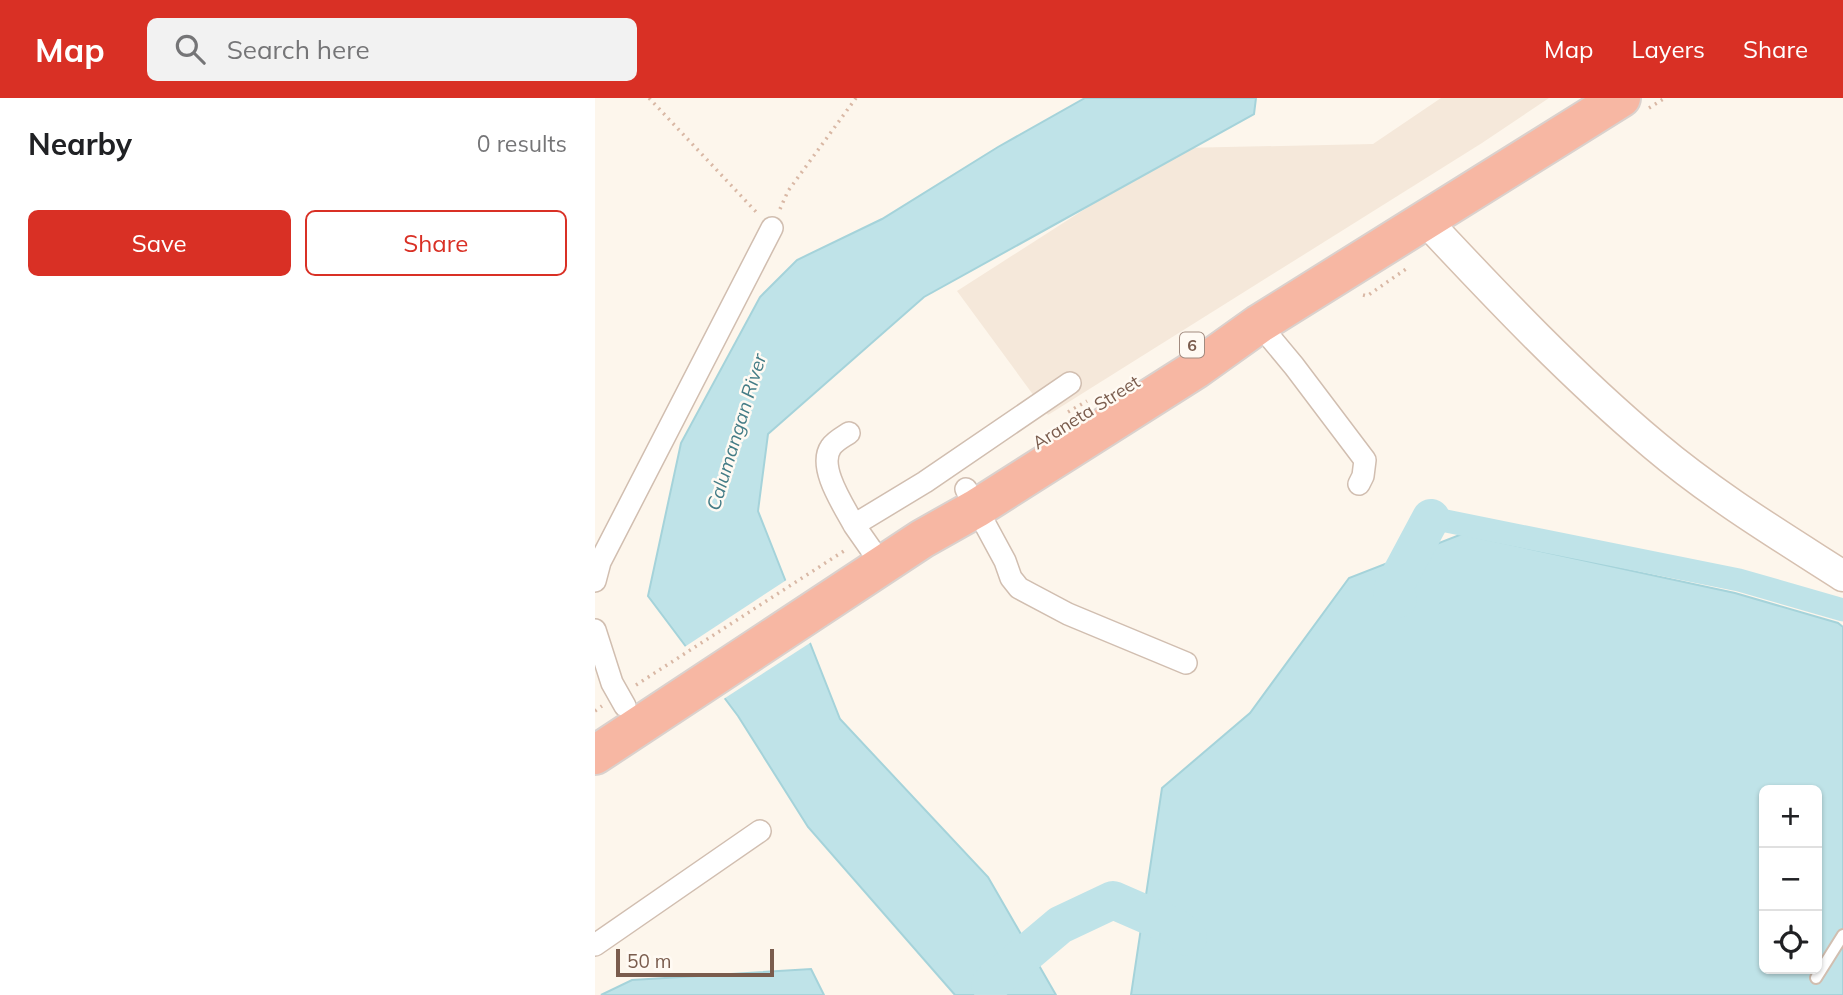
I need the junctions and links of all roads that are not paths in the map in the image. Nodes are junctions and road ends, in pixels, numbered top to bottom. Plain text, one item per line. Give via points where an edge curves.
1 (1577, 98) edge
2 (1621, 98) edge
3 (1426, 221) junction
4 (772, 228) road end
5 (1254, 318) junction
6 (1070, 383) dead end
7 (849, 433) dead end
8 (1359, 484) dead end
9 (972, 498) junction
10 (869, 546) junction
11 (1843, 576) edge
12 (595, 581) edge
13 (595, 629) edge
14 (1186, 663) dead end
15 (682, 673) junction
16 (610, 716) edge
17 (595, 755) edge
18 (760, 831) dead end
19 (1843, 935) edge
20 (595, 945) edge
21 (1816, 978) dead end

1 - 5 highway, Araneta Street / 6
2 - 3 highway
3 - 5 highway
3 - 11 street via 1573,372 1656,447 1712,490
4 - 12 street via 600,562
5 - 8 street via 1365,460
5 - 9 highway, Araneta Street / 6 via 1099,403
6 - 10 street via 925,482
7 - 10 street via 832,445 826,457 827,470
9 - 10 highway, Araneta Street / 6
9 - 14 street via 1019,588 1068,614
10 - 15 highway, Araneta Street / 6
13 - 16 street via 612,683
15 - 16 highway, Araneta Street / 6
15 - 17 highway
18 - 20 street
19 - 21 lane

